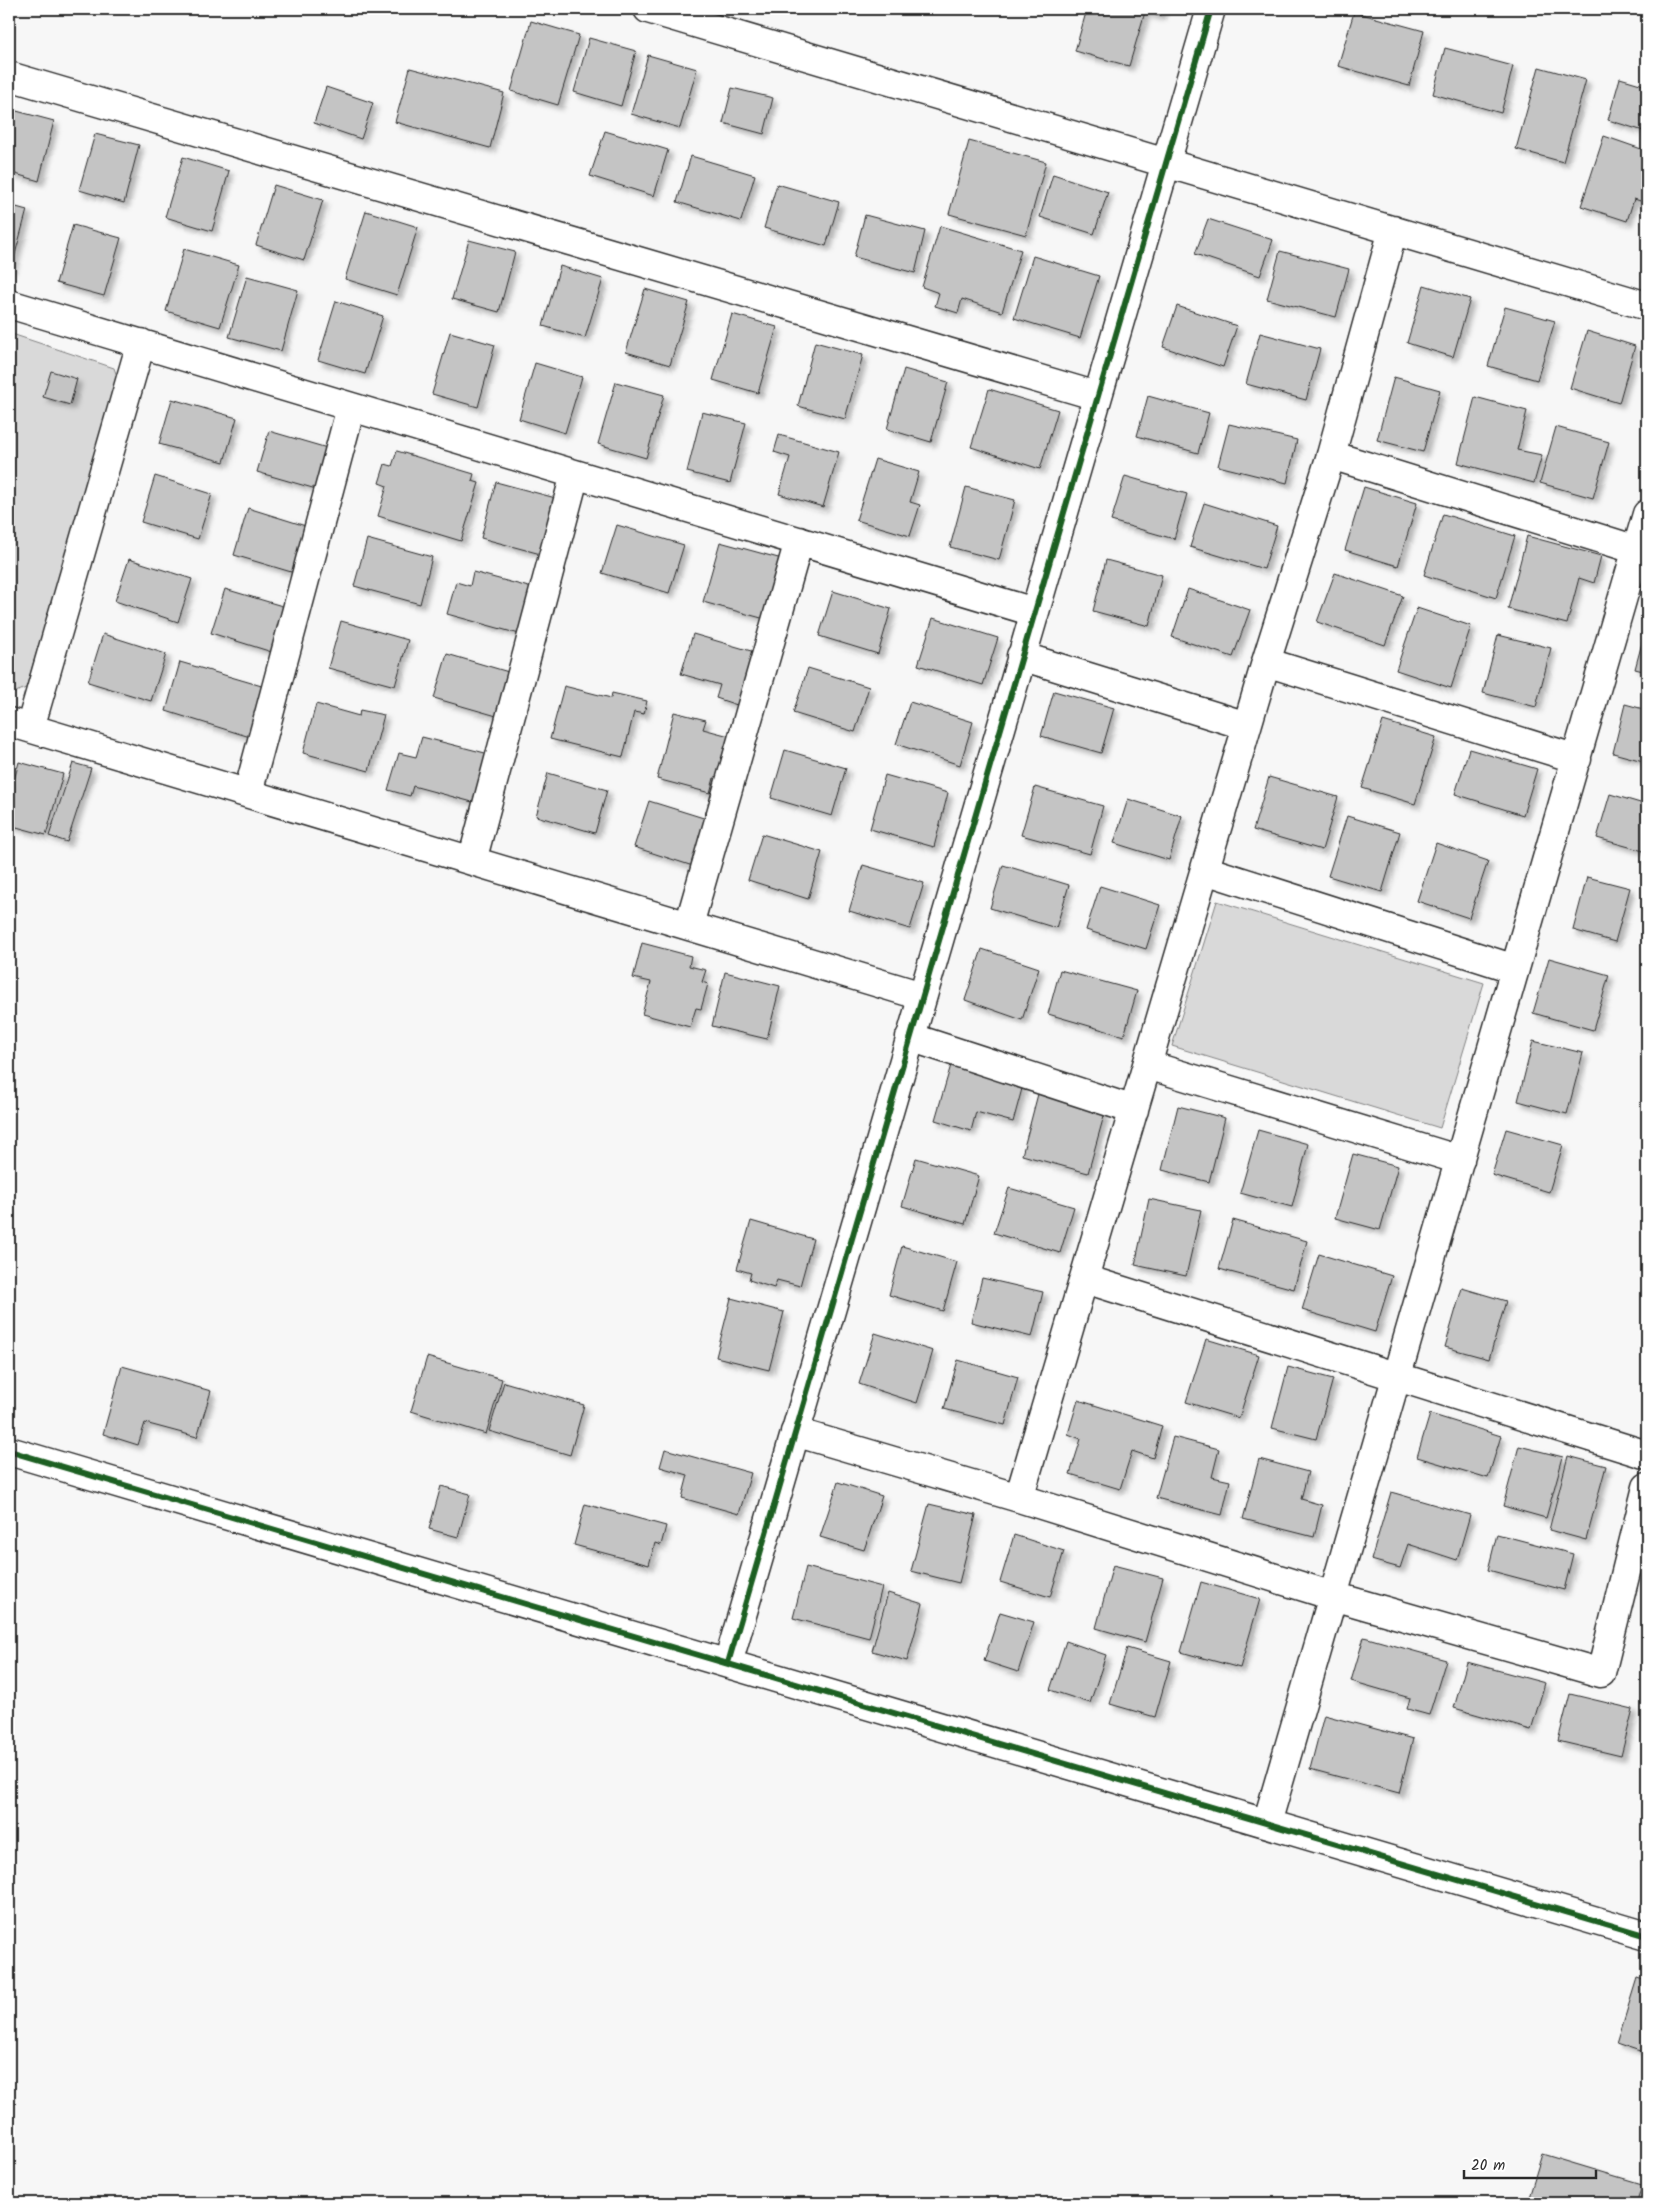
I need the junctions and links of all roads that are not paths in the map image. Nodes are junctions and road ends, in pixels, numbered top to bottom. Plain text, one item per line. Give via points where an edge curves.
1 (648, 9) edge
2 (1211, 9) edge
3 (9, 76) edge
4 (1165, 162) junction
5 (1393, 230) junction
6 (9, 304) edge
7 (1647, 306) edge
8 (140, 344) junction
9 (1097, 396) junction
10 (351, 407) junction
11 (1331, 455) junction
12 (575, 474) junction
13 (1647, 514) edge
14 (799, 541) junction
15 (1637, 550) junction
16 (1034, 612) junction
17 (1021, 656) junction
18 (1266, 662) junction
19 (19, 725) edge
20 (1247, 726) junction
21 (1576, 759) junction
22 (248, 794) junction
23 (472, 860) junction
24 (1205, 870) junction
25 (689, 925) junction
26 (1515, 969) junction
27 (922, 996) junction
28 (910, 1037) junction
29 (1148, 1064) junction
30 (1134, 1110) junction
31 (1460, 1160) junction
32 (1085, 1279) junction
33 (1397, 1376) junction
34 (795, 1432) junction
35 (9, 1451) edge
36 (1647, 1455) edge
37 (1647, 1487) edge
38 (1019, 1498) junction
39 (1333, 1596) junction
40 (728, 1663) junction
41 (1267, 1823) junction
42 (1647, 1936) edge

1 - 4 street
2 - 4 street
3 - 9 street
4 - 5 street
4 - 9 street
5 - 7 street
5 - 11 street
6 - 8 street
8 - 10 street
8 - 19 street
9 - 16 street
10 - 12 street
10 - 22 street
11 - 15 street
11 - 18 street
12 - 14 street
12 - 23 street
13 - 15 street
14 - 16 street
14 - 25 street
15 - 21 street
16 - 17 street
17 - 20 street
17 - 27 street
18 - 20 street
18 - 21 street
19 - 22 street
20 - 24 street
21 - 26 street
22 - 23 street
23 - 25 street
24 - 26 street
24 - 29 street
25 - 27 street
26 - 31 street
27 - 28 street
28 - 30 street
28 - 34 street
29 - 30 street
29 - 31 street
30 - 32 street
31 - 33 street
32 - 33 street
32 - 38 street
33 - 36 street
33 - 39 street
34 - 38 street
34 - 40 street
35 - 40 street
37 - 39 street via 1601,1673
38 - 39 street
39 - 41 street
40 - 41 street
41 - 42 street

